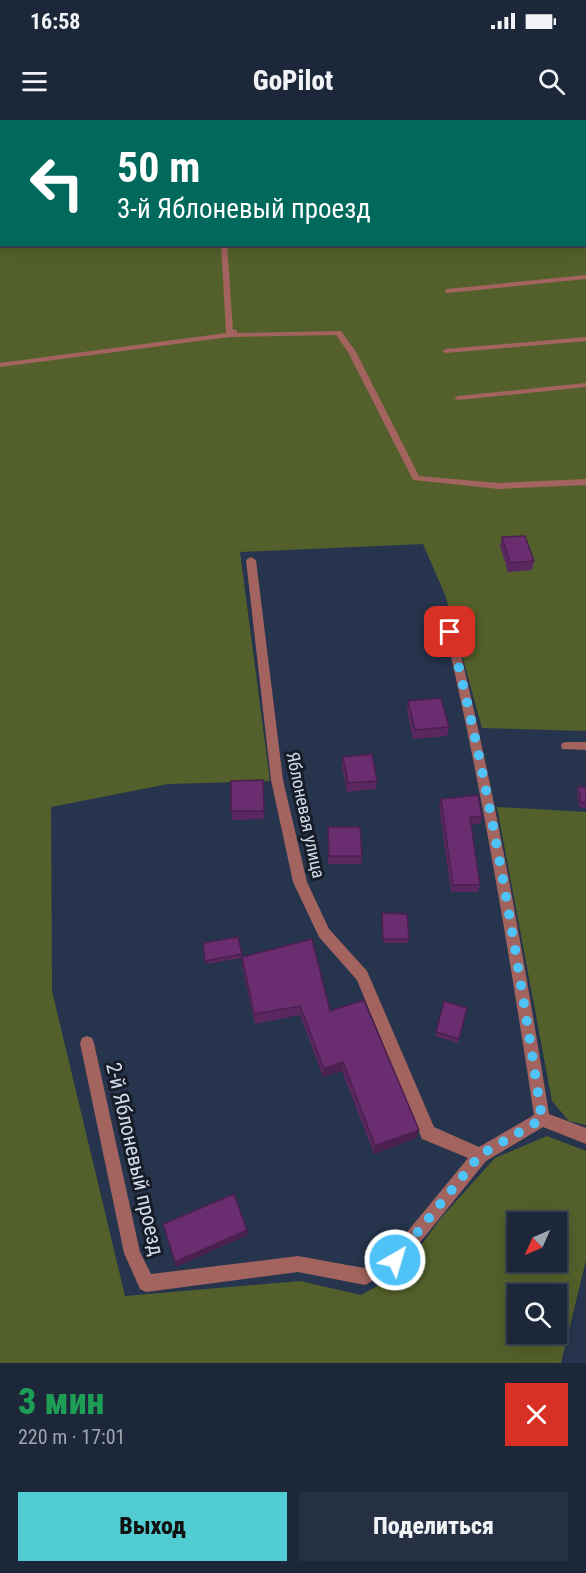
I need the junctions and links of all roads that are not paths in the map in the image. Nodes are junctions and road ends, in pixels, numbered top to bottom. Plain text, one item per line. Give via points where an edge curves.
1 (224, 246) edge
2 (586, 277) edge
3 (447, 291) dead end
4 (233, 333) junction
5 (586, 339) edge
6 (446, 351) dead end
7 (0, 364) edge
8 (586, 385) edge
9 (458, 398) dead end
10 (586, 482) edge
11 (251, 560) dead end
12 (450, 632) dead end
13 (566, 746) dead end
14 (586, 746) edge
15 (87, 1043) dead end
16 (542, 1119) junction
17 (586, 1136) edge
18 (480, 1155) junction

1 - 4 lane
2 - 3 lane
4 - 7 lane
4 - 10 lane via 338,333 352,352 416,478 499,486
5 - 6 lane
8 - 9 lane
11 - 18 street, Яблоневая улица via 277,780 300,882 324,933 362,976 428,1133
12 - 16 street via 476,734 518,961
13 - 14 lane
15 - 18 street, 2-й Яблоневый проезд via 132,1253 146,1283 298,1264 365,1277 395,1260
16 - 17 street
16 - 18 street

